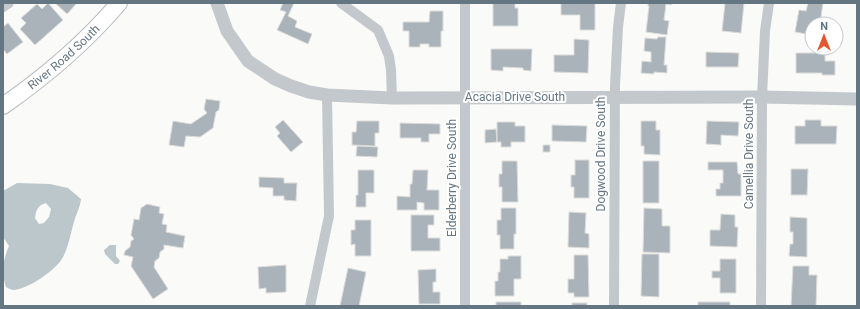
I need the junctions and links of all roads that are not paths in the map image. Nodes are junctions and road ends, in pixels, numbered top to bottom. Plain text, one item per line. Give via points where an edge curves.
1 (9, 3) edge
2 (119, 3) edge
3 (217, 3) edge
4 (342, 3) edge
5 (465, 3) edge
6 (621, 3) edge
7 (769, 3) edge
8 (3, 7) edge
9 (327, 95) junction
10 (614, 97) junction
11 (762, 97) junction
12 (392, 98) junction
13 (465, 98) junction
14 (857, 99) edge
15 (3, 106) edge
16 (310, 306) edge
17 (465, 306) edge
18 (614, 306) edge
19 (761, 306) edge

1 - 8 street
2 - 15 main road, River Road South via 62,60
3 - 9 street, Acacia Drive South via 227,31 248,61 291,86
4 - 12 street via 378,30 389,56
5 - 13 street, Elderberry Drive South
6 - 10 street, Dogwood Drive South
7 - 11 street, Camellia Drive South
9 - 12 street, Acacia Drive South
9 - 16 street via 329,216
10 - 11 street, Acacia Drive South
10 - 13 street, Acacia Drive South
10 - 18 street, Dogwood Drive South
11 - 14 street, Acacia Drive South
11 - 19 street, Camellia Drive South
12 - 13 street, Acacia Drive South
13 - 17 street, Elderberry Drive South

